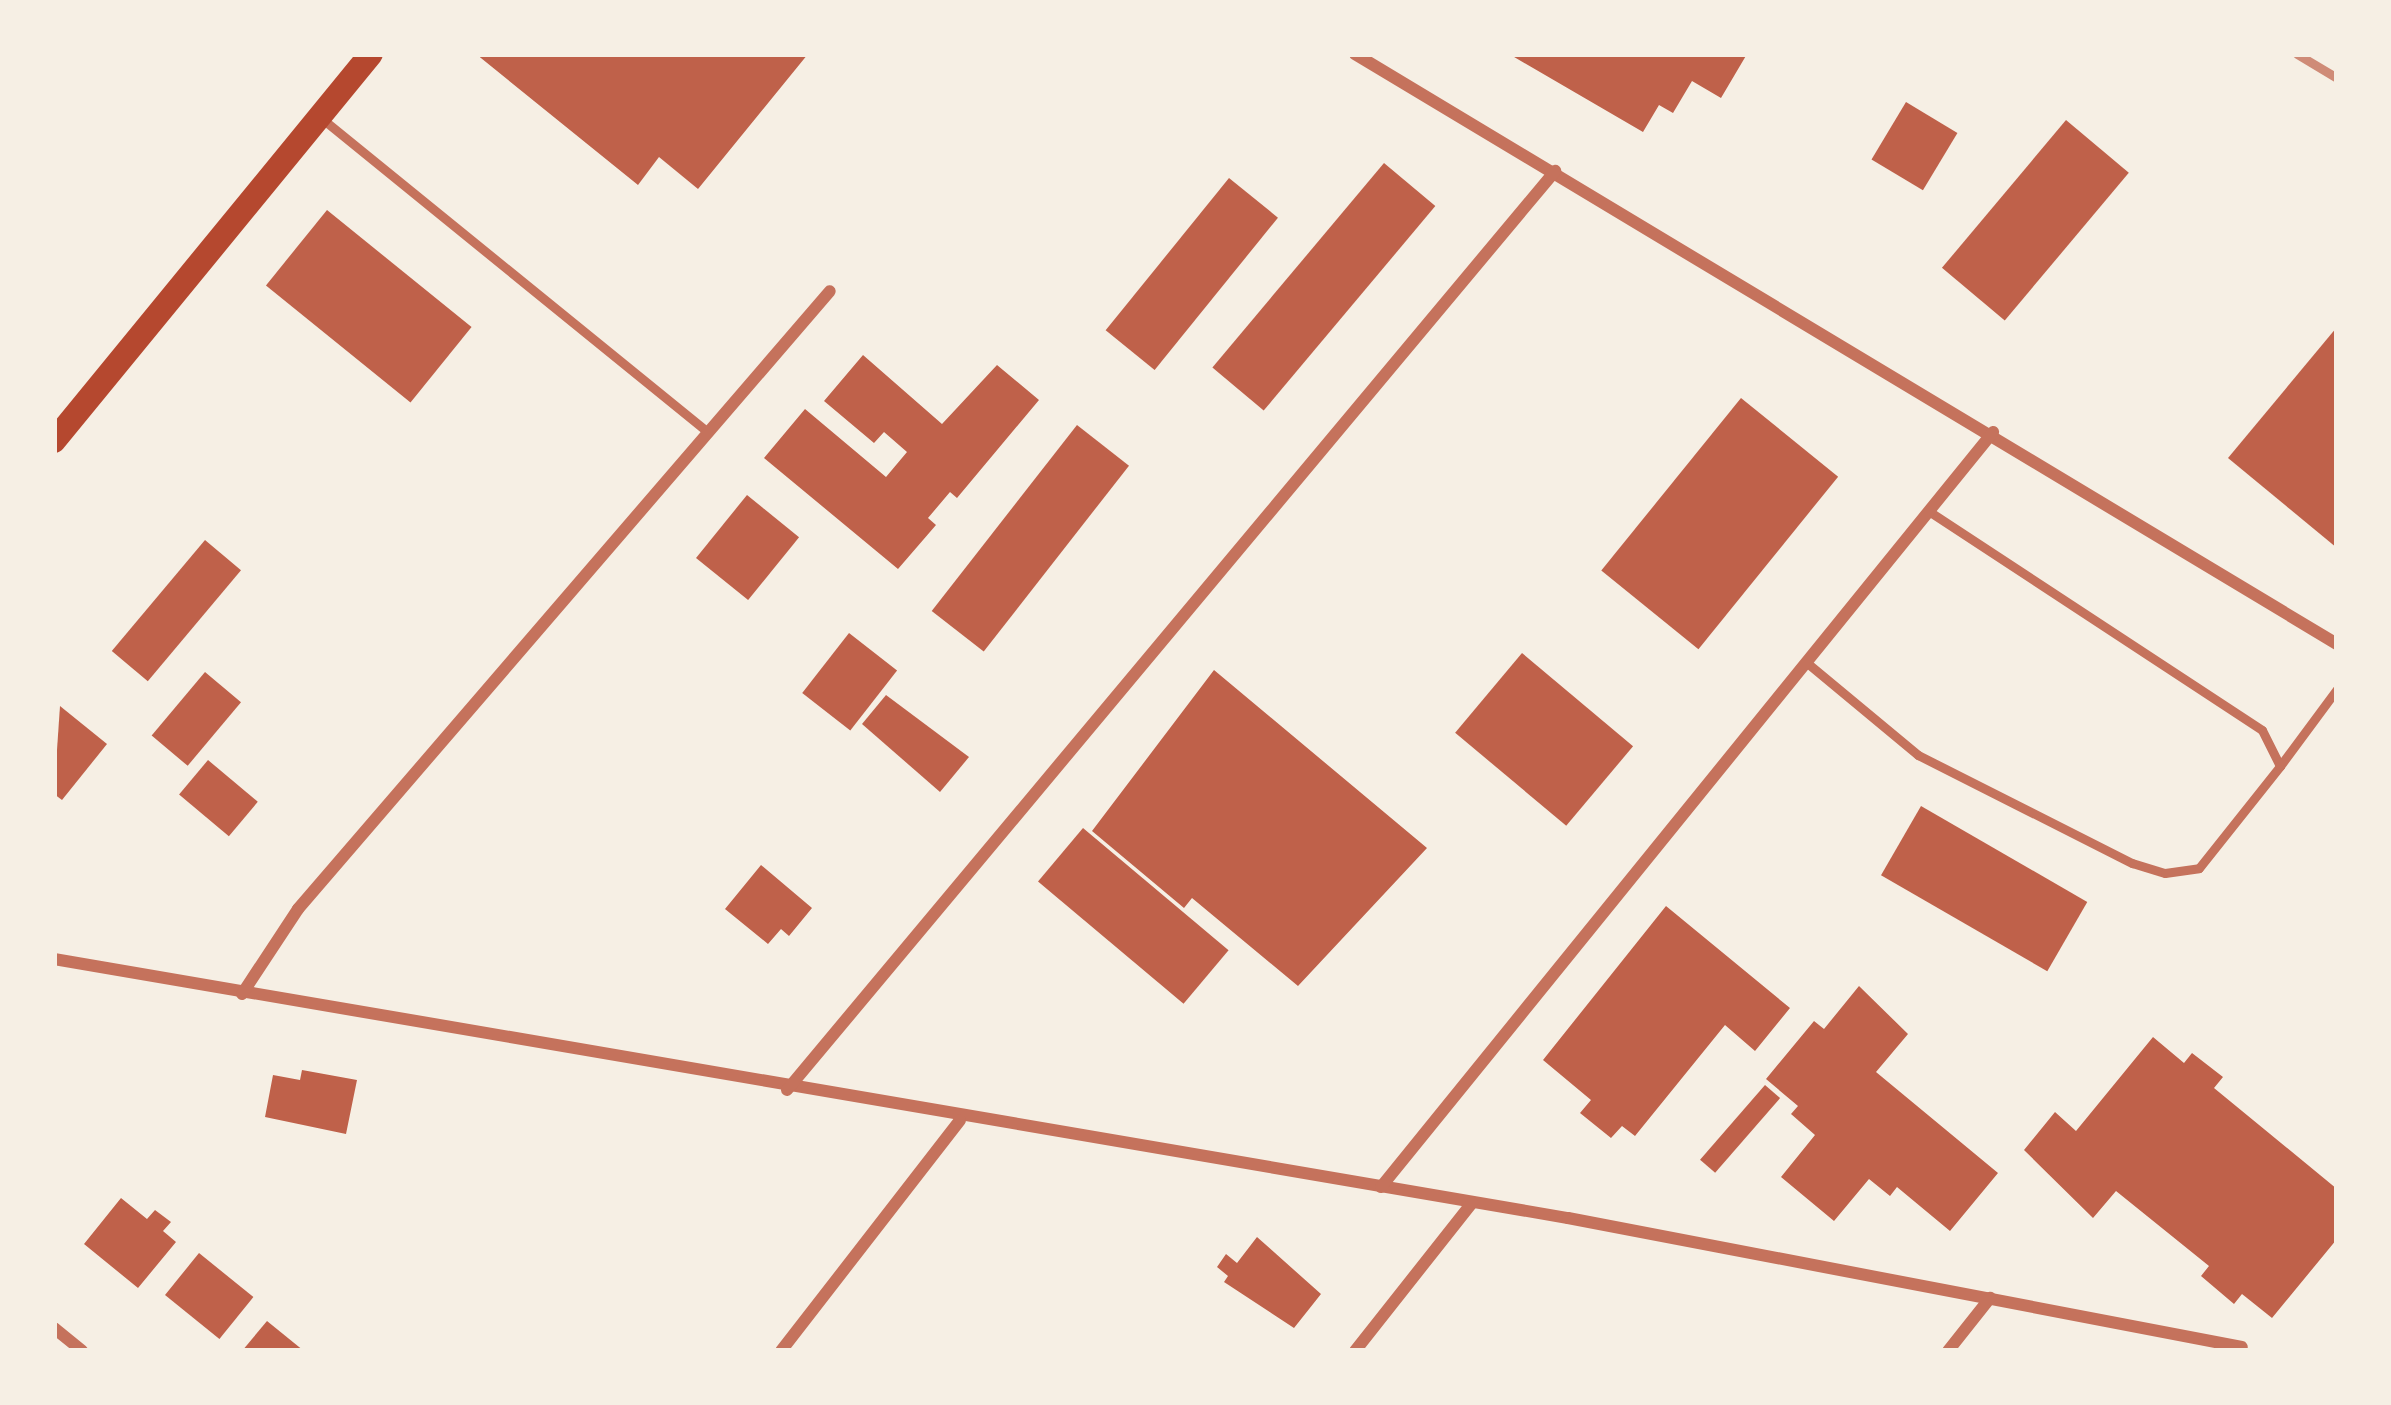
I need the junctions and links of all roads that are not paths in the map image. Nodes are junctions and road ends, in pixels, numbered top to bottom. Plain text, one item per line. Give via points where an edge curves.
1 (371, 54) edge
2 (1355, 54) edge
3 (320, 117) junction
4 (1555, 171) junction
5 (830, 291) dead end
6 (708, 432) junction
7 (1993, 432) junction
8 (54, 441) edge
9 (1929, 512) junction
10 (2337, 644) edge
11 (1806, 662) junction
12 (2337, 689) edge
13 (2280, 766) junction
14 (56, 962) edge
15 (242, 994) junction
16 (787, 1090) junction
17 (959, 1120) junction
18 (1381, 1187) junction
19 (1472, 1203) junction
20 (1990, 1298) junction
21 (54, 1328) edge
22 (2242, 1347) dead end
23 (82, 1351) edge
24 (781, 1351) edge
25 (1355, 1351) edge
26 (1948, 1351) edge

1 - 3 main road
2 - 4 street
3 - 6 lane
3 - 8 main road
4 - 7 street
4 - 16 street
5 - 6 street
6 - 15 street via 298,909
7 - 9 street
7 - 10 street
9 - 11 street
9 - 13 lane via 2262,730
11 - 13 lane via 1918,755 2165,873 2199,868
11 - 18 street
12 - 13 lane
14 - 15 street
15 - 16 street
16 - 17 street
17 - 18 street
17 - 24 street
18 - 19 street
19 - 20 street
19 - 25 street
20 - 22 street
20 - 26 street
21 - 23 street

